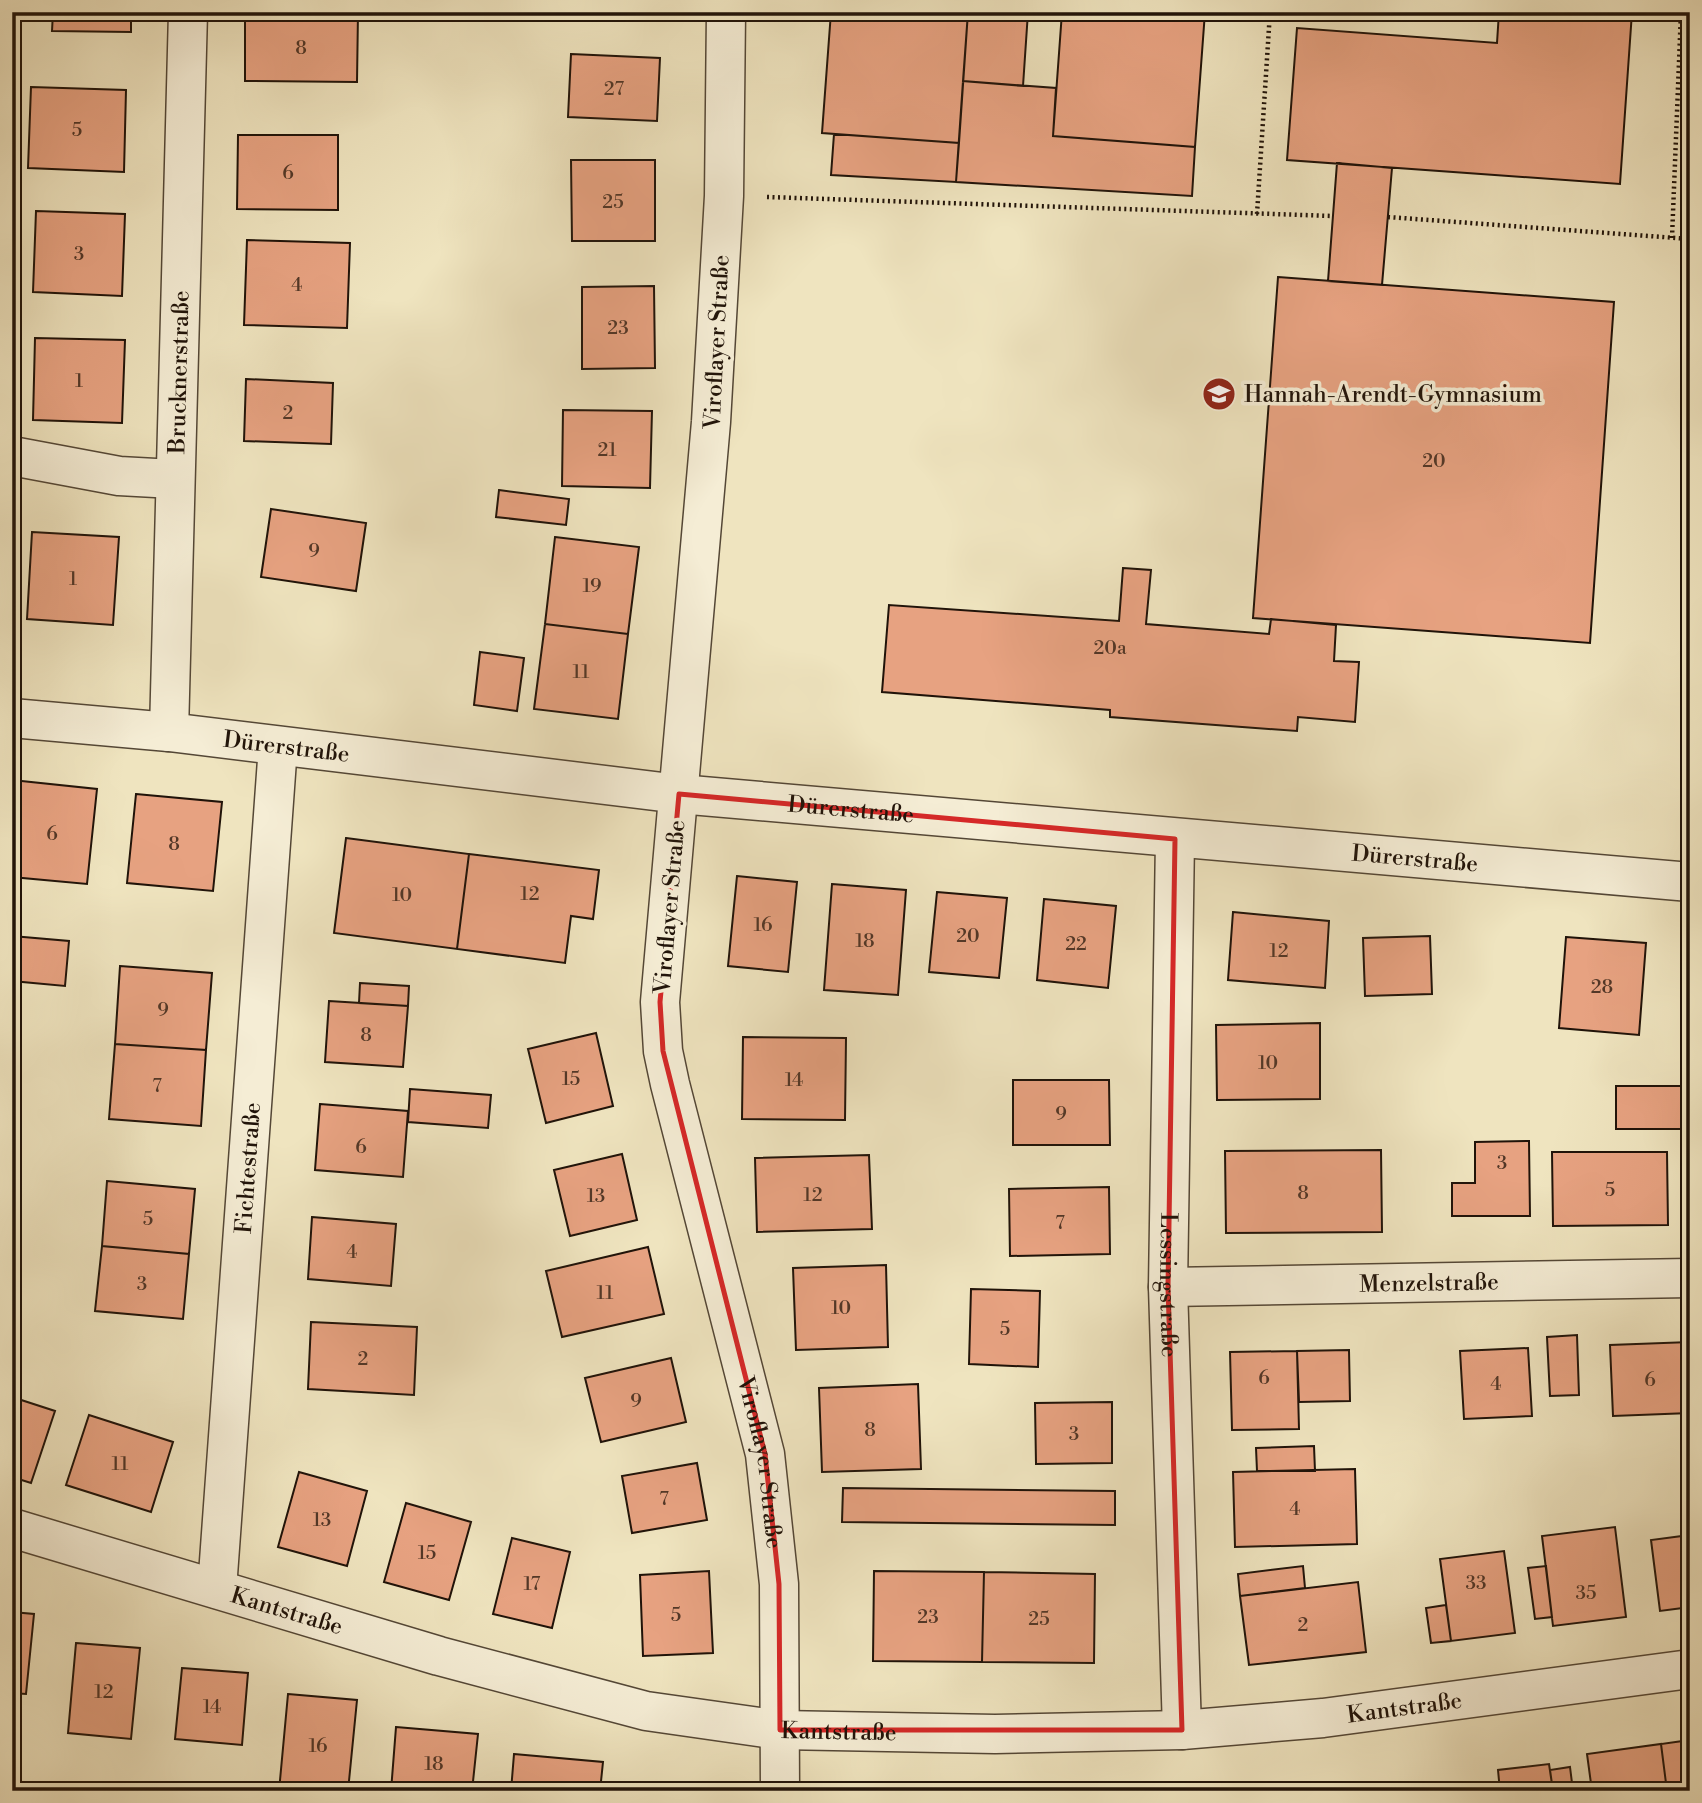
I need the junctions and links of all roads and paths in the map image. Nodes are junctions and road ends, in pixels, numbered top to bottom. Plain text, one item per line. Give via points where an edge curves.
1 (188, 12) edge
2 (726, 12) edge
3 (1270, 12) edge
4 (1681, 12) edge
5 (724, 196) junction
6 (1256, 214) junction
7 (1333, 216) dead end
8 (1388, 217) dead end
9 (1672, 238) junction
10 (1690, 239) edge
11 (12, 456) edge
12 (174, 479) junction
13 (12, 718) edge
14 (169, 732) junction
15 (278, 746) junction
16 (679, 794) junction
17 (1175, 839) junction
18 (1690, 882) edge
19 (1690, 1278) edge
20 (1168, 1287) junction
21 (12, 1528) edge
22 (217, 1589) junction
23 (1690, 1669) edge
24 (780, 1730) junction
25 (1182, 1730) junction
26 (780, 1791) edge

1 - 12 street, Brucknerstraße
2 - 5 street, Viroflayer Straße
3 - 6 path
4 - 9 path
5 - 6 path
5 - 16 street, Viroflayer Straße via 711,422
6 - 7 path
8 - 9 path
9 - 10 path
11 - 12 street via 119,476
12 - 14 street, Brucknerstraße
13 - 14 street, Dürerstraße
14 - 15 street, Dürerstraße
15 - 16 street, Dürerstraße
15 - 22 street, Fichtestraße
16 - 17 street, Dürerstraße
16 - 24 street, Viroflayer Straße via 660,1002 663,1051 765,1454 779,1584
17 - 18 street, Dürerstraße
17 - 20 street, Lessingstraße
19 - 20 street, Menzelstraße
20 - 25 street, Lessingstraße
21 - 22 street, Kantstraße
22 - 24 street, Kantstraße via 439,1656 646,1711
23 - 25 street, Kantstraße via 1323,1718
24 - 25 street, Kantstraße via 995,1734
24 - 26 street, Viroflayer Straße

